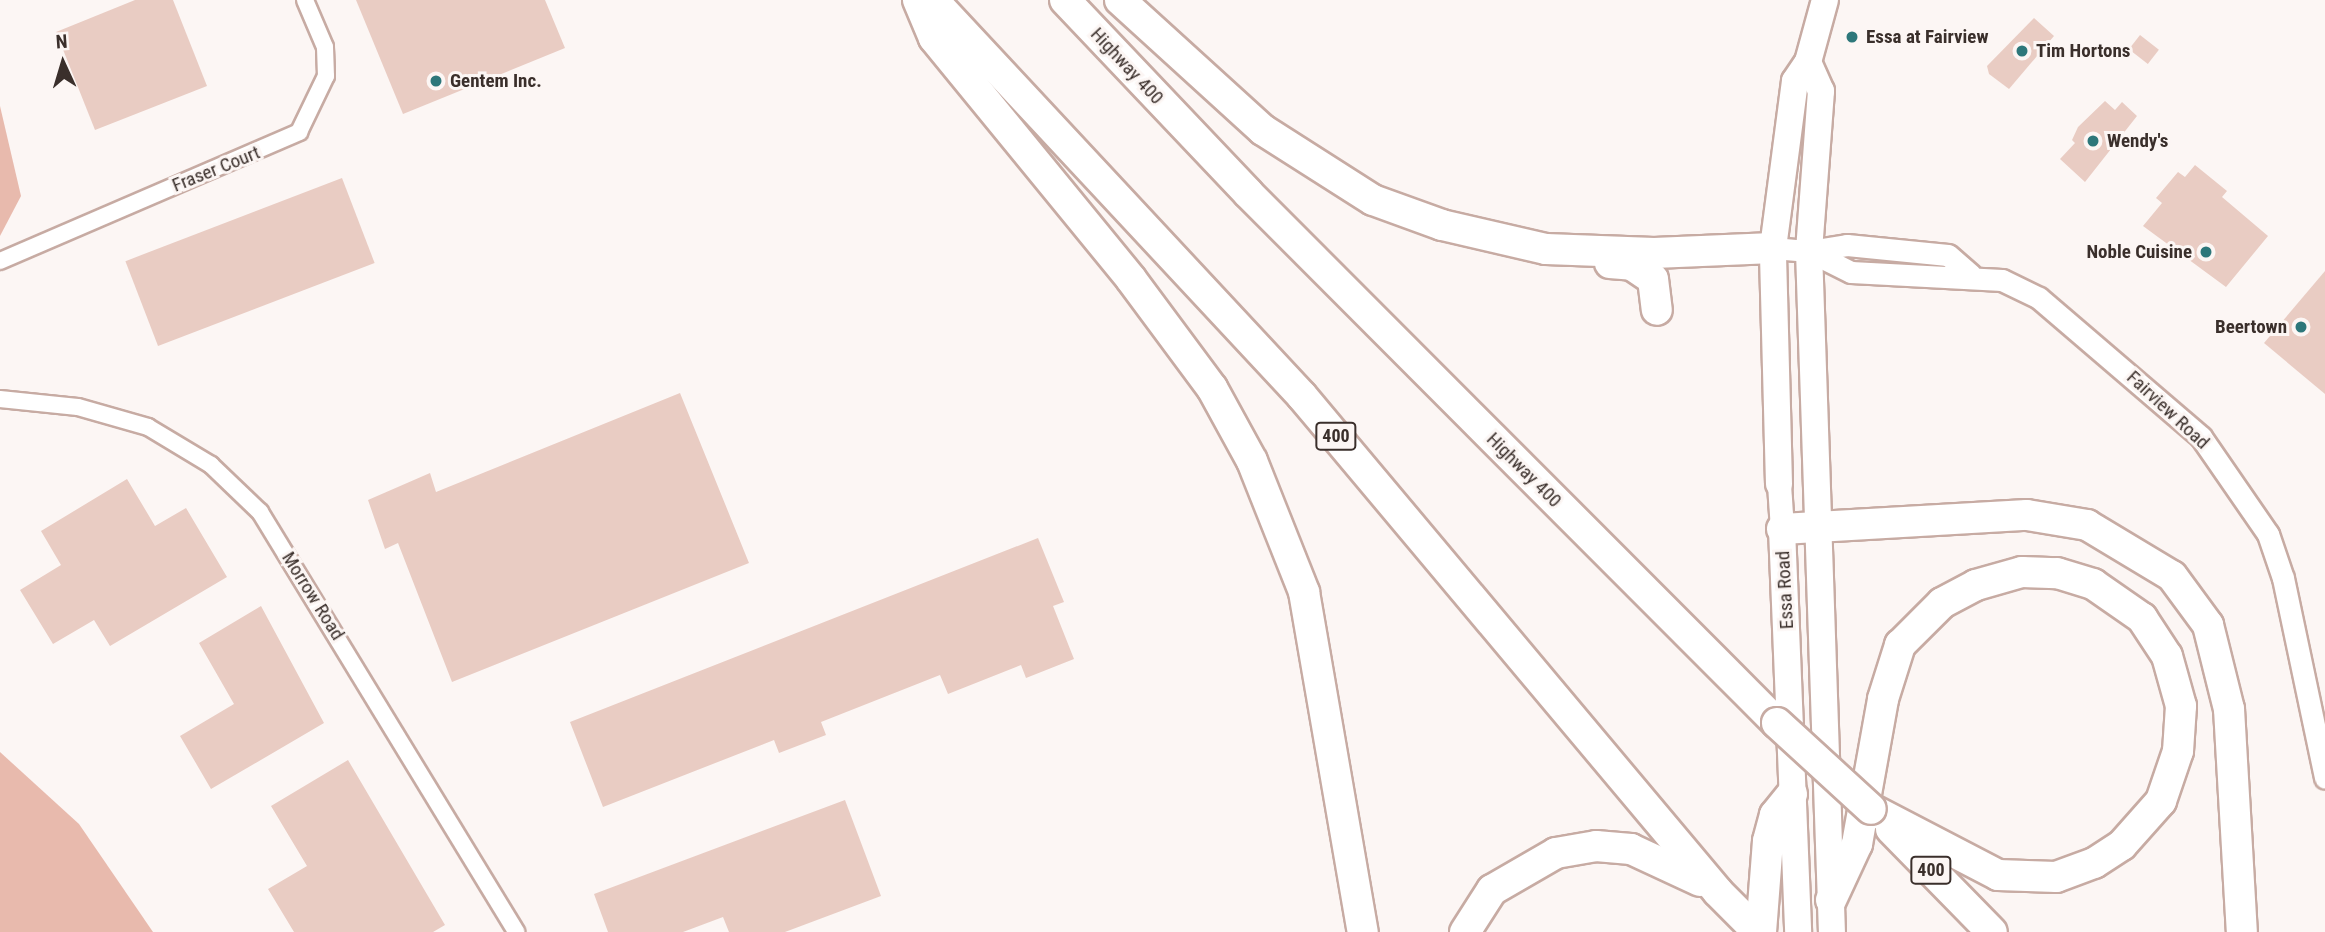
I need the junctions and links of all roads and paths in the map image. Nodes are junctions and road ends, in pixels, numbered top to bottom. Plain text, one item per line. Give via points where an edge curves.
1 (305, 0) edge
2 (918, 0) edge
3 (933, 0) edge
4 (1065, 0) edge
5 (1120, 0) edge
6 (1825, 0) edge
7 (1808, 62) junction
8 (1773, 248) junction
9 (1546, 249) junction
10 (1809, 251) junction
11 (0, 261) edge
12 (1657, 310) dead end
13 (0, 399) edge
14 (1779, 484) joint
15 (1819, 526) junction
16 (1782, 529) junction
17 (2325, 778) edge
18 (1792, 794) junction
19 (1871, 808) junction
20 (1718, 891) junction
21 (1831, 900) junction
22 (516, 932) edge
23 (1363, 932) edge
24 (1465, 932) edge
25 (1760, 932) edge
26 (1798, 932) edge
27 (1832, 932) edge
28 (1992, 932) edge
29 (2242, 932) edge

1 - 11 street, Fraser Court via 325,47 326,76 299,132
2 - 23 highway via 933,38 1131,279 1212,387 1252,461 1304,592
3 - 20 highway, 400 via 1302,396
4 - 19 highway, Highway 400 / 400, bridge via 1248,193 1777,723
5 - 9 highway via 1263,130 1373,200 1442,225
6 - 7 main road, Essa Road
7 - 8 main road, Essa Road via 1795,81
7 - 10 main road, Essa Road via 1821,91
8 - 9 highway via 1654,253
8 - 10 street
8 - 14 main road, Essa Road
9 - 12 highway via 1573,261 1642,268 1653,279
10 - 15 main road, Essa Road
10 - 17 street, Fairview Road via 1851,272 2002,280 2039,298 2164,402 2240,487 2268,534 2283,578
13 - 22 street, Morrow Road via 78,407 148,427 211,465 260,513
14 - 16 main road, Essa Road
15 - 16 highway
15 - 21 main road, Essa Road
15 - 29 highway via 2028,515 2087,525 2172,576 2208,625 2229,709
16 - 18 main road, Essa Road
18 - 25 highway via 1775,815 1768,841
18 - 26 main road, Essa Road
19 - 21 highway via 1998,876 2056,877 2094,863 2122,845 2161,801 2178,751 2181,706 2167,656 2142,618 2093,584 2057,573 2022,572 1976,585 1942,603 1900,645 1882,699 1857,844
19 - 28 highway, Highway 400 / 400
20 - 24 highway via 1631,849 1596,846 1556,853 1517,871 1492,890
20 - 25 highway, 400
21 - 27 main road, Essa Road

